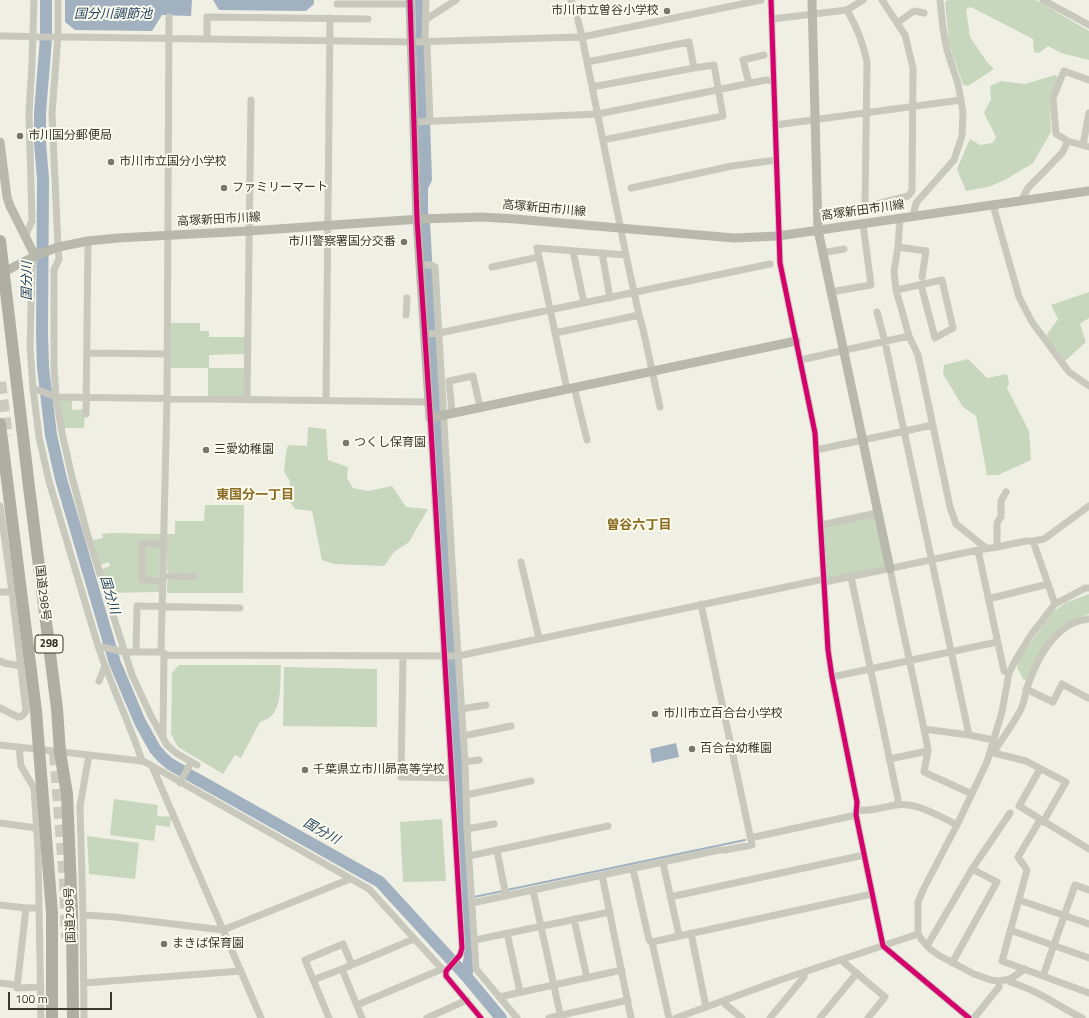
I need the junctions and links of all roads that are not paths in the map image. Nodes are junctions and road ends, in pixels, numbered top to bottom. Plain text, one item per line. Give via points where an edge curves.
1 (34, 0) edge
2 (58, 0) edge
3 (426, 0) edge
4 (456, 0) edge
5 (571, 0) edge
6 (761, 0) edge
7 (771, 0) edge
8 (812, 0) edge
9 (863, 0) edge
10 (882, 0) edge
11 (940, 0) edge
12 (1043, 0) edge
13 (337, 2) edge
14 (410, 2) edge
15 (847, 10) junction
16 (924, 12) dead end
17 (813, 14) junction
18 (169, 18) dead end
19 (334, 18) junction
20 (368, 19) dead end
21 (772, 19) junction
22 (425, 20) junction
23 (897, 23) junction
24 (1089, 25) edge
25 (0, 36) edge
26 (35, 36) junction
27 (56, 36) junction
28 (582, 37) junction
29 (168, 38) junction
30 (207, 38) junction
31 (330, 41) junction
32 (415, 42) junction
33 (426, 42) junction
34 (764, 55) dead end
35 (587, 62) junction
36 (694, 68) junction
37 (1089, 80) edge
38 (774, 81) junction
39 (749, 83) junction
40 (592, 87) junction
41 (718, 90) junction
42 (251, 100) dead end
43 (960, 100) junction
44 (913, 107) junction
45 (866, 112) junction
46 (1089, 113) edge
47 (598, 114) junction
48 (816, 119) junction
49 (423, 121) junction
50 (775, 125) junction
51 (603, 140) junction
52 (1068, 141) junction
53 (0, 142) edge
54 (1086, 146) edge
55 (776, 160) junction
56 (631, 188) dead end
57 (1089, 191) edge
58 (1021, 201) junction
59 (993, 205) junction
60 (865, 206) junction
61 (913, 216) junction
62 (900, 218) junction
63 (422, 219) junction
64 (818, 219) junction
65 (863, 224) junction
66 (329, 225) junction
67 (621, 228) junction
68 (818, 230) junction
69 (249, 231) junction
70 (168, 235) junction
71 (778, 236) junction
72 (25, 237) junction
73 (0, 241) edge
74 (88, 241) junction
75 (898, 247) junction
76 (54, 248) junction
77 (844, 249) dead end
78 (573, 251) junction
79 (602, 253) junction
80 (822, 253) junction
81 (35, 256) junction
82 (626, 256) junction
83 (539, 257) junction
84 (770, 264) dead end
85 (422, 265) junction
86 (492, 267) dead end
87 (2, 273) edge
88 (922, 277) dead end
89 (921, 285) junction
90 (896, 290) junction
91 (830, 292) junction
92 (634, 293) junction
93 (407, 298) dead end
94 (610, 298) junction
95 (584, 303) junction
96 (550, 310) junction
97 (877, 312) dead end
98 (639, 315) junction
99 (406, 316) dead end
100 (438, 333) junction
101 (555, 333) junction
102 (426, 334) junction
103 (909, 336) junction
104 (796, 341) junction
105 (885, 342) junction
106 (842, 351) junction
107 (87, 353) junction
108 (167, 354) junction
109 (800, 360) junction
110 (652, 371) junction
111 (1089, 386) edge
112 (571, 388) junction
113 (35, 389) junction
114 (55, 396) junction
115 (87, 398) junction
116 (167, 399) junction
117 (247, 400) junction
118 (326, 401) junction
119 (430, 402) junction
120 (480, 407) junction
121 (660, 407) dead end
122 (86, 414) dead end
123 (441, 415) junction
124 (0, 424) tunnel mouth
125 (933, 425) junction
126 (904, 431) junction
127 (586, 440) dead end
128 (862, 440) junction
129 (816, 450) junction
130 (1006, 492) dead end
131 (0, 506) edge
132 (1089, 506) edge
133 (877, 513) junction
134 (821, 525) junction
135 (1033, 541) junction
136 (164, 544) junction
137 (996, 547) junction
138 (986, 548) junction
139 (978, 550) junction
140 (932, 560) junction
141 (522, 562) dead end
142 (890, 569) junction
143 (194, 577) dead end
144 (851, 577) junction
145 (163, 579) junction
146 (824, 581) junction
147 (1048, 584) junction
148 (1089, 588) edge
149 (0, 592) edge
150 (12, 592) junction
151 (988, 599) junction
152 (701, 604) junction
153 (1056, 604) junction
154 (162, 606) junction
155 (240, 608) dead end
156 (1089, 619) edge
157 (539, 638) junction
158 (997, 642) junction
159 (100, 646) junction
160 (122, 651) junction
161 (951, 651) junction
162 (136, 652) junction
163 (163, 653) junction
164 (458, 656) junction
165 (403, 657) junction
166 (447, 657) junction
167 (910, 660) junction
168 (0, 662) edge
169 (20, 666) junction
170 (105, 666) junction
171 (870, 669) junction
172 (1009, 673) junction
173 (832, 677) junction
174 (99, 680) dead end
175 (1026, 689) junction
176 (1088, 698) edge
177 (486, 705) dead end
178 (0, 708) edge
179 (461, 709) junction
180 (511, 726) dead end
181 (924, 729) junction
182 (969, 735) junction
183 (463, 736) junction
184 (163, 738) junction
185 (993, 740) junction
186 (0, 745) edge
187 (19, 747) junction
188 (39, 749) junction
189 (928, 751) junction
190 (60, 752) junction
191 (991, 752) junction
192 (89, 755) junction
193 (889, 759) junction
194 (479, 760) dead end
195 (142, 761) junction
196 (465, 762) junction
197 (152, 766) junction
198 (1040, 769) junction
199 (452, 778) junction
200 (181, 781) junction
201 (531, 781) dead end
202 (972, 794) junction
203 (466, 795) junction
204 (897, 805) junction
205 (856, 813) junction
206 (1010, 813) dead end
207 (67, 816) junction
208 (1042, 821) junction
209 (0, 823) edge
210 (494, 824) dead end
211 (957, 825) junction
212 (608, 826) dead end
213 (36, 828) junction
214 (467, 830) junction
215 (81, 836) junction
216 (750, 838) junction
217 (42, 846) junction
218 (1089, 849) edge
219 (497, 851) junction
220 (864, 854) junction
221 (469, 856) junction
222 (663, 863) junction
223 (633, 869) junction
224 (972, 869) junction
225 (602, 875) junction
226 (350, 878) junction
227 (533, 890) junction
228 (1089, 890) edge
229 (506, 892) junction
230 (872, 894) junction
231 (670, 897) junction
232 (471, 900) junction
233 (1019, 900) junction
234 (0, 905) edge
235 (26, 908) junction
236 (39, 908) junction
237 (610, 912) junction
238 (83, 915) junction
239 (1065, 915) junction
240 (574, 919) junction
241 (1089, 924) edge
242 (541, 926) junction
243 (223, 930) junction
244 (1010, 930) junction
245 (507, 933) junction
246 (691, 933) junction
247 (918, 934) junction
248 (679, 935) junction
249 (414, 939) junction
250 (474, 940) junction
251 (652, 942) junction
252 (883, 946) junction
253 (927, 946) junction
254 (1054, 946) junction
255 (1089, 958) edge
256 (841, 960) junction
257 (952, 963) junction
258 (352, 965) junction
259 (342, 969) junction
260 (1024, 969) junction
261 (444, 970) junction
262 (622, 970) junction
263 (241, 971) junction
264 (804, 973) junction
265 (857, 973) junction
266 (1043, 976) junction
267 (587, 978) junction
268 (1010, 979) junction
269 (313, 980) junction
270 (999, 981) junction
271 (0, 983) edge
272 (84, 983) junction
273 (17, 985) junction
274 (553, 985) junction
275 (41, 987) junction
276 (84, 991) junction
277 (520, 992) junction
278 (1089, 993) edge
279 (499, 997) junction
280 (467, 1000) junction
281 (628, 1000) junction
282 (724, 1001) junction
283 (357, 1005) junction
284 (706, 1007) junction
285 (73, 1014) edge
286 (560, 1017) edge
287 (41, 1018) edge
288 (52, 1018) edge
289 (84, 1018) edge
290 (261, 1018) edge
291 (329, 1018) edge
292 (362, 1018) edge
293 (427, 1018) edge
294 (481, 1018) edge
295 (517, 1018) edge
296 (549, 1018) edge
297 (631, 1018) edge
298 (669, 1018) edge
299 (676, 1018) edge
300 (742, 1018) edge
301 (770, 1018) edge
302 (820, 1018) edge
303 (869, 1018) edge
304 (969, 1018) edge
305 (974, 1018) edge
306 (1082, 1018) edge

1 - 26 street
2 - 27 street
3 - 22 street
4 - 22 street
5 - 28 street
6 - 28 street
7 - 21 street
8 - 17 street
9 - 15 street
10 - 23 street
11 - 43 street via 947,50 958,84
12 - 24 street
13 - 14 street
13 - 19 street
14 - 32 street
15 - 17 street
15 - 45 street via 864,45 867,62
16 - 23 street via 914,12
17 - 21 street
17 - 48 street
18 - 29 street
19 - 20 street
19 - 30 street via 207,17
19 - 31 street
21 - 38 street
22 - 33 street
23 - 44 street via 905,35 913,68
25 - 26 street
26 - 27 street
26 - 72 street via 29,113 32,221
27 - 29 street
27 - 76 street via 52,113
28 - 33 street
28 - 35 street
29 - 30 street
29 - 70 street
30 - 31 street
31 - 32 street
31 - 66 street
32 - 33 street
32 - 49 street
33 - 49 street via 430,93
34 - 39 street via 743,60
35 - 36 street via 689,42
35 - 40 street
36 - 40 street
36 - 41 street via 714,65
37 - 52 street via 1064,71 1053,98 1056,134
38 - 39 street
38 - 50 street
39 - 41 street
40 - 47 street
41 - 47 street
41 - 51 street via 723,116
42 - 69 street
43 - 44 street
43 - 61 street via 963,112 962,136 954,160 916,203
44 - 45 street
44 - 60 street via 912,191 908,196
45 - 48 street
45 - 60 street
46 - 54 street
47 - 49 street
47 - 51 street
48 - 50 street
48 - 64 street
49 - 63 street
50 - 55 street
51 - 67 street
52 - 54 street
52 - 58 street via 1062,153 1028,188
53 - 72 street via 7,197
55 - 56 street via 732,166
55 - 71 street
57 - 58 street, 高塚新田市川線
58 - 59 street, 高塚新田市川線
59 - 61 street, 高塚新田市川線
59 - 111 street via 1019,297 1032,322 1069,372
60 - 64 street
61 - 62 street, 高塚新田市川線
62 - 65 street, 高塚新田市川線
62 - 75 street
63 - 66 street, 高塚新田市川線
63 - 67 street, 高塚新田市川線 via 482,217
63 - 85 street
64 - 68 street
65 - 68 street, 高塚新田市川線
65 - 91 street via 871,285
66 - 69 street, 高塚新田市川線
66 - 118 street
67 - 71 street, 高塚新田市川線 via 734,238
67 - 82 street
68 - 71 street, 高塚新田市川線
68 - 80 street
69 - 70 street, 高塚新田市川線
69 - 117 street
70 - 74 street, 高塚新田市川線
70 - 108 street
71 - 104 street via 780,263
72 - 81 street
73 - 87 highway, 国道298号 / 298
74 - 76 street, 高塚新田市川線
74 - 107 street
75 - 88 street via 926,251
75 - 90 street via 894,271
76 - 81 street, 高塚新田市川線
76 - 114 street via 59,259 54,270
77 - 80 street
78 - 79 street
78 - 83 street via 538,248
78 - 95 street
79 - 82 street
79 - 94 street
80 - 91 street
81 - 87 street, 高塚新田市川線
81 - 113 street via 30,309 31,367
82 - 92 street
83 - 86 street
83 - 96 street
84 - 92 street
85 - 100 street via 434,267
85 - 102 street
87 - 190 highway, 国道298号 / 298 via 57,709
89 - 89 street via 942,280 953,328 935,338
89 - 90 street
90 - 103 street
91 - 106 street
92 - 94 street
92 - 98 street
93 - 99 street
94 - 95 street
95 - 96 street
96 - 100 street
96 - 101 street
97 - 105 street
98 - 101 street
98 - 110 street
100 - 102 street
100 - 123 street
101 - 112 street
102 - 119 street
103 - 105 street
103 - 125 street via 918,355
104 - 109 street
104 - 110 street
105 - 106 street
105 - 126 street
106 - 109 street
106 - 128 street
107 - 108 street
107 - 115 street
108 - 116 street
109 - 129 street
110 - 112 street
110 - 121 street
112 - 120 street
112 - 127 street
113 - 114 street
113 - 159 street via 39,436 49,481
114 - 115 street
114 - 160 street via 72,477
115 - 116 street
115 - 122 street
116 - 117 street
116 - 136 street
117 - 118 street
118 - 119 street
119 - 123 street
120 - 123 street
120 - 123 street via 473,376 449,381
123 - 164 street
123 - 166 street
124 - 188 highway, 国道298号 / 298
125 - 126 street
125 - 138 street via 956,524
126 - 128 street
126 - 140 street
128 - 129 street
128 - 133 street
129 - 134 street
130 - 137 street via 1001,500
131 - 150 street
132 - 135 street via 1044,539
133 - 134 street
133 - 142 street
134 - 146 street
135 - 137 street
135 - 147 street
136 - 145 street
136 - 145 street via 142,544 142,580
137 - 138 street
138 - 139 street
139 - 140 street
139 - 151 street
140 - 142 street
140 - 161 street
141 - 157 street
142 - 144 street
142 - 167 street
143 - 145 street
144 - 146 street
144 - 171 street
145 - 154 street
146 - 152 street
146 - 173 street
147 - 151 street
147 - 153 street
148 - 153 street
149 - 150 street
150 - 169 street
151 - 158 street
152 - 157 street
152 - 216 street
153 - 172 street via 1031,635
154 - 155 street
154 - 162 street via 138,606
154 - 163 street
156 - 175 street via 1072,623 1054,637 1040,657
157 - 164 street
158 - 161 street
158 - 172 street via 1004,671
159 - 160 street
159 - 170 street
160 - 162 street
160 - 184 street
161 - 167 street
161 - 182 street
162 - 163 street
163 - 165 street
163 - 184 street
164 - 166 street
164 - 179 street
165 - 166 street
165 - 199 street via 401,777
166 - 199 street
167 - 171 street
167 - 181 street
168 - 169 street
169 - 178 street via 26,711 18,717
170 - 174 street
170 - 195 street
171 - 173 street
171 - 193 street
172 - 185 street via 1002,712
173 - 205 street via 857,802
175 - 176 street via 1053,702 1062,684
175 - 191 street via 1022,708
177 - 179 street
179 - 183 street
180 - 183 street
181 - 182 street
181 - 189 street
182 - 185 street
183 - 196 street
184 - 200 street via 176,753 193,764
185 - 191 street
186 - 187 street
187 - 188 street
187 - 213 street via 21,766 34,788
188 - 190 street
188 - 217 highway, 国道298号 / 298
189 - 193 street
189 - 202 street via 924,772
190 - 192 street
190 - 207 highway, 国道298号 / 298 via 67,794
191 - 198 street via 1026,761
191 - 202 street
192 - 195 street
192 - 215 street via 80,806
193 - 204 street via 898,799
194 - 196 street
195 - 197 street
196 - 203 street
197 - 200 street
197 - 243 street
198 - 208 street via 1018,806
198 - 208 street via 1066,782
199 - 261 street via 462,948 460,955
200 - 226 street
201 - 203 street
202 - 211 street
203 - 214 street
204 - 205 street
204 - 211 street via 928,811
205 - 216 street
205 - 220 street
206 - 224 street
207 - 215 street
207 - 285 highway, 国道298号 / 298 via 72,912
208 - 218 street
208 - 233 street via 1018,857 1027,870
209 - 213 street
210 - 214 street
211 - 247 street via 918,902
212 - 219 street
213 - 217 street
214 - 221 street
215 - 238 street
216 - 222 street via 752,844
217 - 236 street
217 - 288 highway, 国道298号 / 298 via 52,913
219 - 221 street
219 - 229 street
220 - 230 street
220 - 231 street
221 - 232 street
222 - 223 street
222 - 231 street
223 - 225 street
223 - 251 street via 649,940
224 - 253 street
224 - 257 street via 997,882
225 - 227 street
225 - 237 street
226 - 243 street
226 - 249 street via 369,889
227 - 229 street
227 - 242 street
228 - 239 street via 1075,885
229 - 232 street
230 - 246 street
230 - 252 street
231 - 248 street
232 - 250 street
233 - 239 street
233 - 244 street
234 - 235 street
235 - 236 street
235 - 273 street
236 - 275 street
237 - 240 street
237 - 262 street
238 - 243 street
238 - 272 street
239 - 241 street
239 - 254 street
240 - 242 street
240 - 267 street
242 - 245 street
242 - 274 street
243 - 263 street
244 - 254 street
244 - 260 street via 1002,961
245 - 250 street
245 - 277 street
246 - 248 street
246 - 284 street
247 - 252 street
247 - 253 street
248 - 251 street
249 - 258 street
249 - 261 street
250 - 279 street via 476,969
251 - 298 street
252 - 256 street
252 - 304 street
253 - 257 street
254 - 255 street
254 - 266 street
256 - 264 street
256 - 265 street
257 - 270 street via 974,974
258 - 259 street
258 - 269 street via 343,944 305,960
259 - 269 street
259 - 283 street
260 - 266 street
260 - 268 street
261 - 280 street via 446,976
261 - 283 street
262 - 267 street
262 - 281 street
263 - 272 street
263 - 290 street
264 - 282 street
264 - 301 street via 804,977
265 - 302 street
265 - 303 street via 885,997
266 - 278 street
267 - 274 street
268 - 270 street
268 - 306 street via 1010,982 1025,986
269 - 291 street
270 - 305 street via 999,987
271 - 273 street
272 - 276 street
273 - 275 street via 17,988
274 - 277 street
274 - 286 street
275 - 287 street
276 - 285 street
276 - 289 street
277 - 279 street
279 - 295 street
280 - 293 street
280 - 294 street
281 - 286 street
281 - 297 street
282 - 284 street
282 - 300 street
283 - 292 street
284 - 299 street
286 - 296 street

